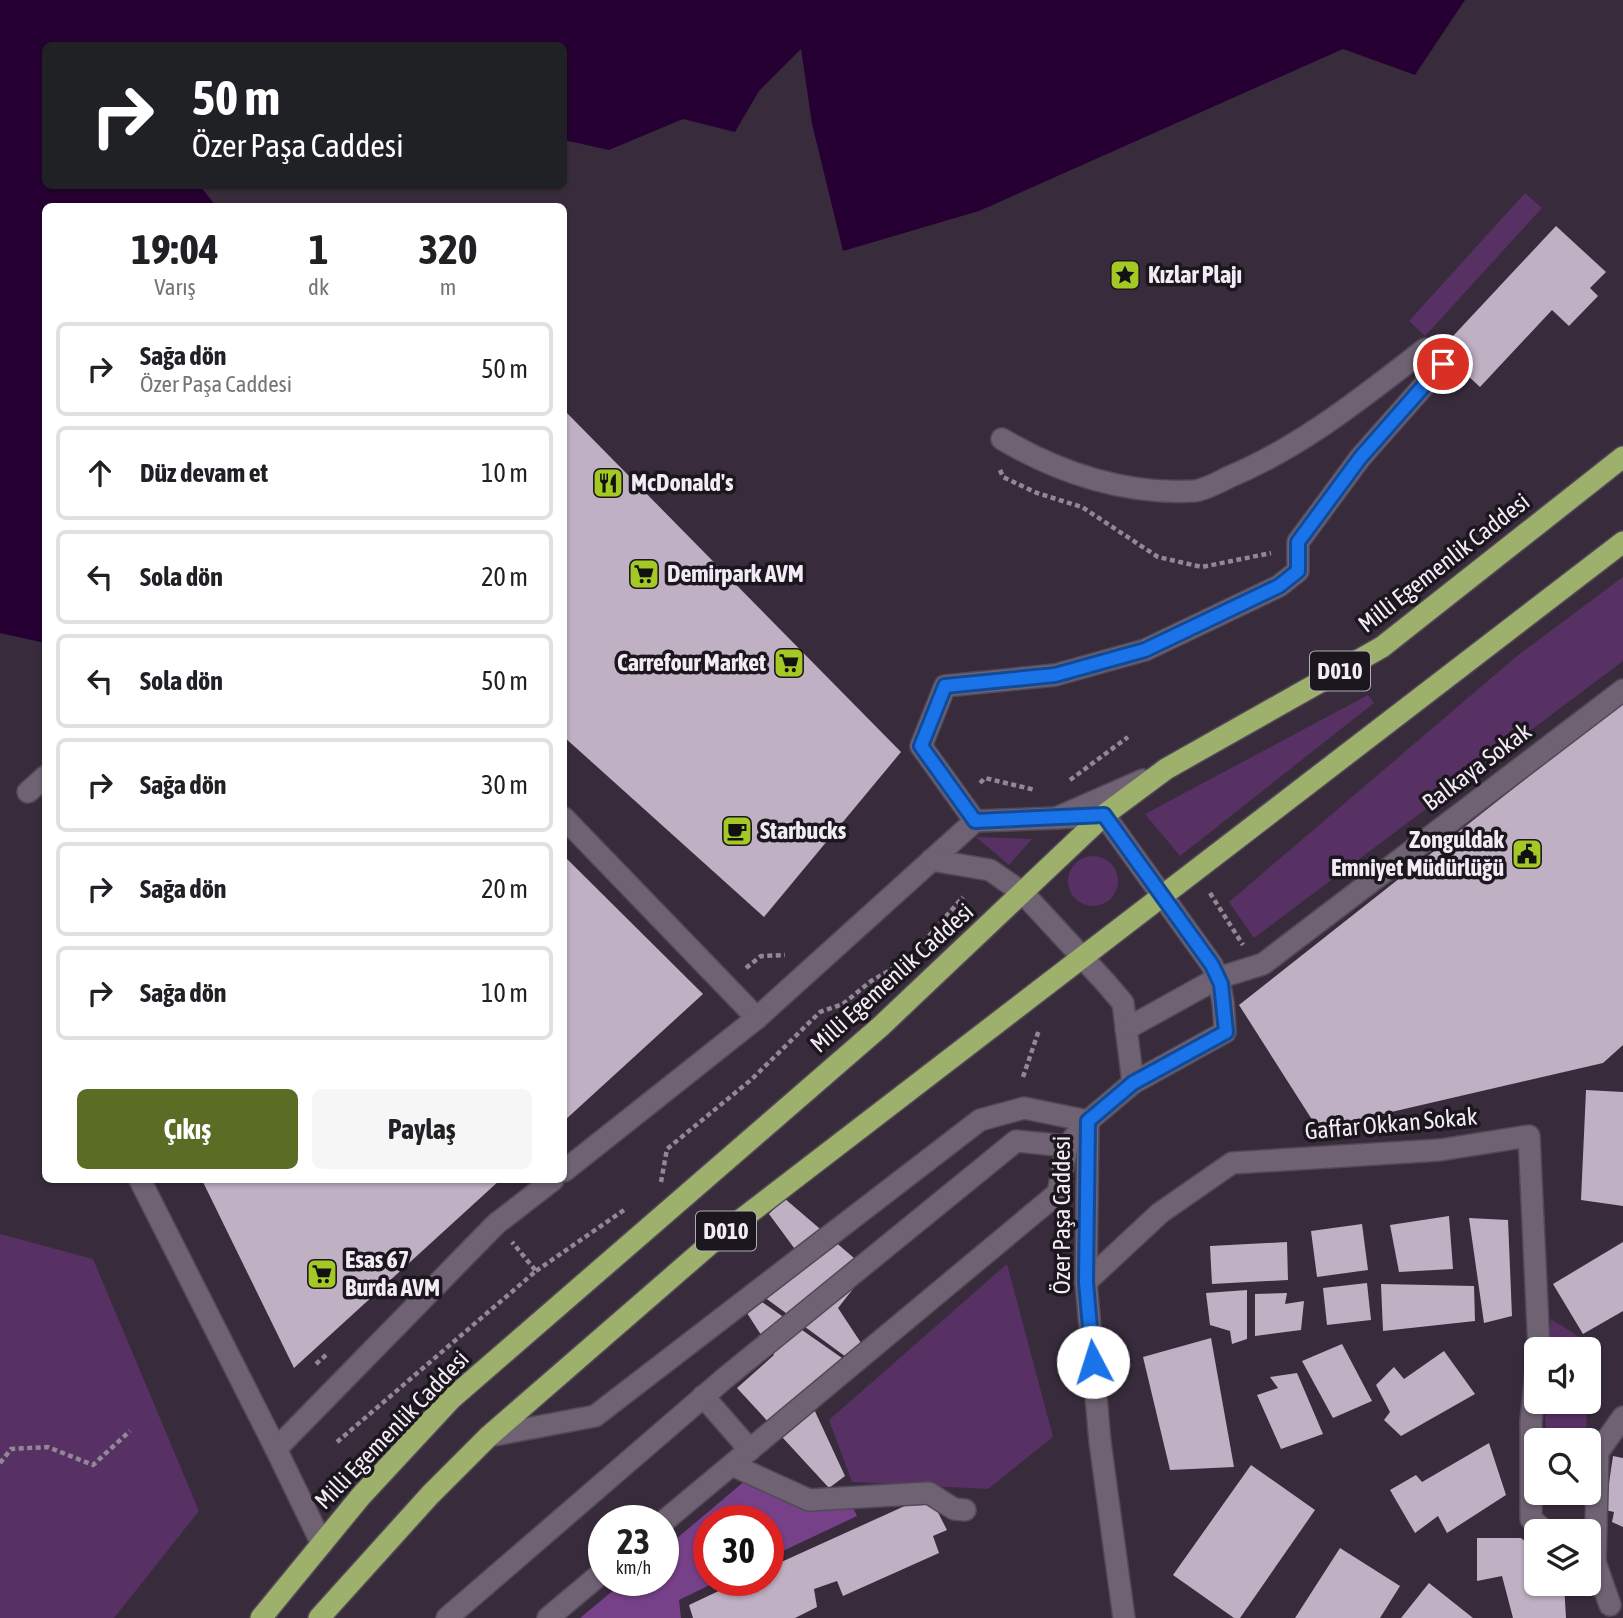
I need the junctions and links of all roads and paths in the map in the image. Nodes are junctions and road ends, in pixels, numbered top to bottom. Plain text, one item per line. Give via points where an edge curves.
1 (1002, 439) dead end
2 (1623, 457) edge
3 (998, 466) dead end
4 (1298, 542) junction
5 (1623, 542) edge
6 (1623, 690) edge
7 (1166, 769) junction
8 (42, 780) edge
9 (28, 792) dead end
10 (1104, 815) junction
11 (1056, 817) junction
12 (567, 821) edge
13 (975, 821) junction
14 (931, 860) junction
15 (1209, 892) dead end
16 (1023, 893) junction
17 (963, 897) dead end
18 (1163, 897) junction
19 (1082, 957) junction
20 (1256, 959) junction
21 (1218, 978) junction
22 (757, 1018) junction
23 (1126, 1029) junction
24 (1039, 1030) dead end
25 (1023, 1077) dead end
26 (1133, 1083) junction
27 (1088, 1121) junction
28 (1067, 1146) junction
29 (567, 1169) edge
30 (142, 1183) edge
31 (549, 1183) edge
32 (660, 1185) dead end
33 (626, 1208) dead end
34 (496, 1224) junction
35 (536, 1271) junction
36 (1086, 1282) junction
37 (1538, 1337) edge
38 (703, 1396) junction
39 (1532, 1414) edge
40 (1623, 1417) edge
41 (130, 1432) dead end
42 (489, 1436) junction
43 (337, 1442) dead end
44 (276, 1448) junction
45 (750, 1450) junction
46 (0, 1463) edge
47 (732, 1465) junction
48 (679, 1509) edge
49 (965, 1510) dead end
50 (1531, 1519) edge
51 (1594, 1519) edge
52 (322, 1544) junction
53 (1601, 1582) edge
54 (588, 1585) edge
55 (1613, 1609) edge
56 (261, 1618) edge
57 (318, 1618) edge
58 (447, 1618) edge
59 (548, 1618) edge
60 (1124, 1618) edge

1 - 4 street via 1041,463 1116,486 1196,491 1258,465 1345,411 1425,349 1443,364 1360,458
2 - 7 highway, Milli Egemenlik Caddesi / D010 via 1382,647
3 - 4 path via 1003,477 1037,494 1082,507 1158,557 1202,567 1262,556
4 - 13 street via 1298,571 1279,586 1145,650 1055,675 945,686 921,746
5 - 18 highway, D010
6 - 20 street, Balkaya Sokak
7 - 10 highway, Milli Egemenlik Caddesi / D010
7 - 11 street
8 - 9 street
10 - 11 street
10 - 16 highway, Milli Egemenlik Caddesi / D010
10 - 18 street
11 - 13 street
12 - 22 street
13 - 14 street
14 - 16 street via 990,870
14 - 22 street
15 - 20 path
16 - 19 street
16 - 52 highway, Milli Egemenlik Caddesi / D010 via 880,1027 451,1399
17 - 32 path via 908,960 843,1004 820,1012 752,1079 667,1149
18 - 19 highway, D010
18 - 21 street
19 - 23 street via 1123,1003
19 - 42 highway, D010 via 717,1238
20 - 21 street
21 - 23 street
21 - 26 street, Özer Paşa Caddesi via 1226,1032
22 - 29 street
23 - 26 street
24 - 25 path
26 - 27 street, Özer Paşa Caddesi
27 - 28 street
27 - 36 street, Özer Paşa Caddesi
27 - 42 street via 1024,1108 980,1120 595,1416
28 - 38 street via 1016,1141
28 - 45 street via 1058,1193
30 - 44 street
31 - 34 street
33 - 35 path
34 - 35 path
34 - 44 street
35 - 43 path
36 - 37 street, Gaffar Okkan Sokak via 1160,1213 1232,1163 1440,1150 1530,1136
36 - 60 street, Özer Paşa Caddesi via 1100,1442
38 - 45 street
38 - 58 street
39 - 50 street
40 - 51 street via 1598,1452
41 - 46 path via 93,1465 48,1447 11,1449
42 - 57 highway, D010
44 - 52 street
45 - 47 street
47 - 48 street
47 - 49 street via 809,1500 929,1493 954,1509
52 - 56 highway, Milli Egemenlik Caddesi / D010
53 - 55 street
54 - 59 street

